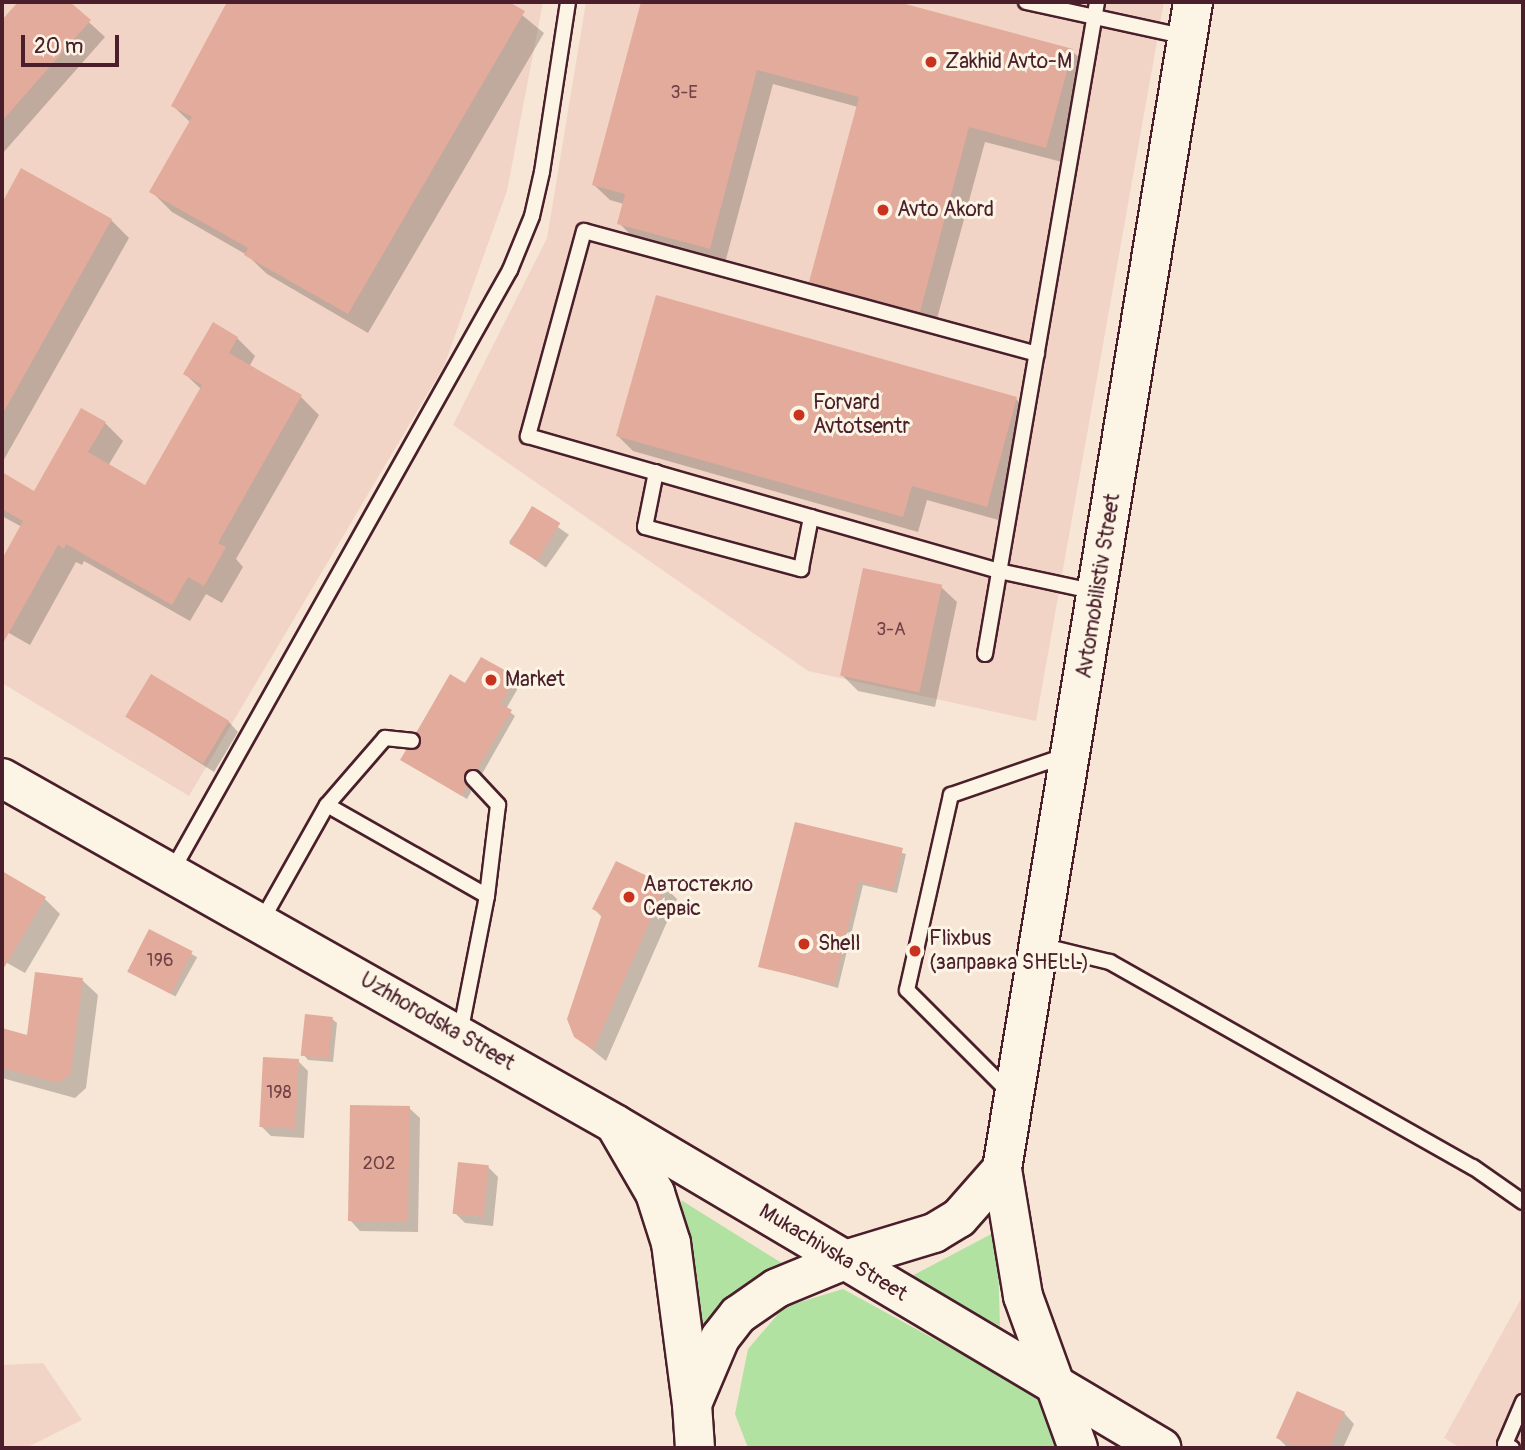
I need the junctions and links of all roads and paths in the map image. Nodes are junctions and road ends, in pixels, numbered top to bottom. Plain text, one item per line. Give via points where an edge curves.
1 (568, 2) edge
2 (1026, 2) edge
3 (1097, 2) edge
4 (1094, 20) junction
5 (1190, 20) edge
6 (1037, 354) junction
7 (656, 472) junction
8 (811, 517) junction
9 (999, 571) junction
10 (1098, 593) junction
11 (985, 654) dead end
12 (412, 741) dead end
13 (1072, 754) junction
14 (2, 778) edge
15 (473, 778) dead end
16 (327, 805) junction
17 (171, 872) junction
18 (487, 896) junction
19 (261, 922) junction
20 (1040, 945) junction
21 (459, 1035) junction
22 (1014, 1098) junction
23 (615, 1124) junction
24 (1002, 1169) junction
25 (1523, 1202) edge
26 (845, 1260) junction
27 (1052, 1381) junction
28 (1523, 1402) edge
29 (692, 1404) junction
30 (695, 1448) edge
31 (1078, 1448) edge
32 (1161, 1448) edge
33 (1512, 1448) edge

1 - 17 lane via 540,183 510,270
2 - 4 lane
3 - 4 lane
4 - 5 lane
4 - 6 lane
5 - 10 main road, Avtomobilistiv Street
6 - 7 lane via 584,231 528,436
6 - 9 lane
7 - 8 lane
7 - 8 lane via 645,527 801,569
8 - 9 lane
9 - 10 lane
9 - 11 lane
10 - 13 main road, Avtomobilistiv Street
12 - 16 lane via 385,738
13 - 20 main road, Avtomobilistiv Street
13 - 22 lane via 951,795 906,990
14 - 17 main road, Uzhhorodska Street
15 - 18 lane via 498,805
16 - 18 lane
16 - 19 lane
17 - 19 main road, Uzhhorodska Street
18 - 21 lane
19 - 21 main road, Uzhhorodska Street
20 - 22 main road, Avtomobilistiv Street
20 - 25 lane via 1110,962 1474,1167
21 - 23 main road, Uzhhorodska Street
22 - 24 main road, Avtomobilistiv Street
23 - 26 main road, Mukachivska Street
23 - 29 main road via 655,1193 671,1243
24 - 26 main road via 959,1218 934,1233
24 - 27 main road, Avtomobilistiv Street via 1024,1296
26 - 27 main road, Mukachivska Street
26 - 29 main road via 777,1288 738,1315 720,1338
27 - 31 main road, Avtomobilistiv Street
27 - 32 main road, Mukachivska Street
28 - 33 lane via 1504,1444
29 - 30 main road

